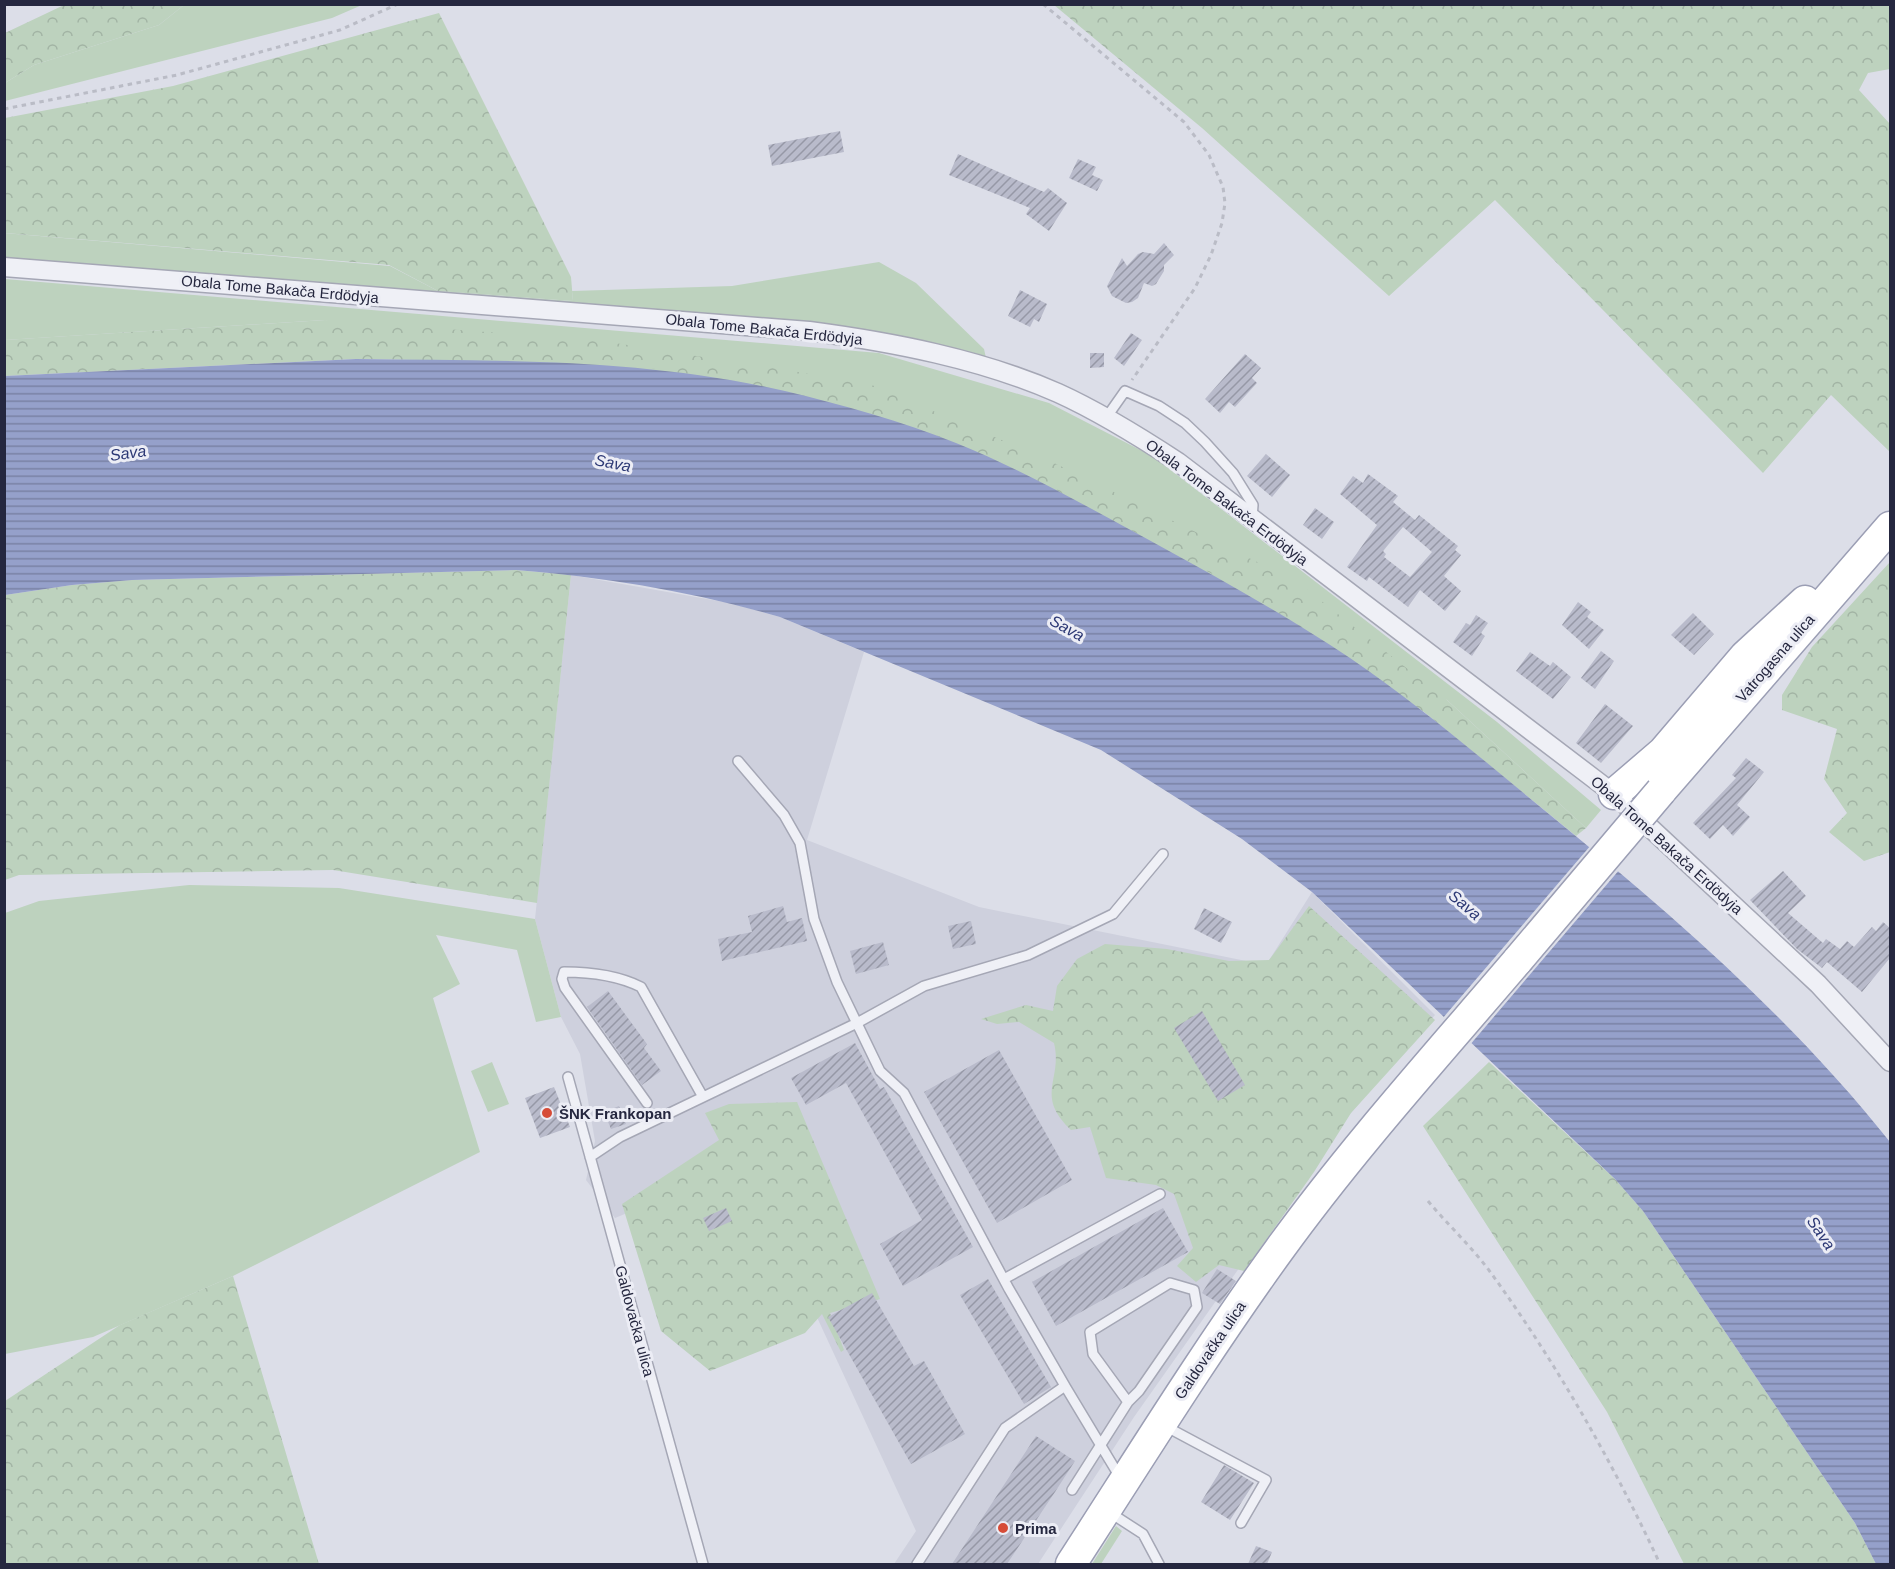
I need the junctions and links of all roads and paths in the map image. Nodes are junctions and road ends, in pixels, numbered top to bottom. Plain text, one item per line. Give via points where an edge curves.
1 (398, 4) edge
2 (1043, 4) edge
3 (4, 109) edge
4 (4, 267) edge
5 (1125, 391) junction
6 (1106, 418) junction
7 (1252, 518) junction
8 (1890, 527) edge
9 (1846, 576) junction
10 (738, 760) dead end
11 (1614, 794) junction
12 (1163, 854) dead end
13 (857, 1023) junction
14 (1890, 1062) edge
15 (568, 1077) dead end
16 (703, 1097) junction
17 (647, 1102) dead end
18 (1362, 1144) joint
19 (590, 1157) junction
20 (1160, 1194) dead end
21 (1428, 1201) dead end
22 (1004, 1279) junction
23 (1065, 1386) junction
24 (1128, 1402) junction
25 (1161, 1424) junction
26 (1101, 1446) junction
27 (1124, 1483) junction
28 (1072, 1490) dead end
29 (1106, 1510) junction
30 (1241, 1523) dead end
31 (703, 1564) edge
32 (917, 1564) edge
33 (1071, 1564) edge
34 (1159, 1564) edge
35 (1660, 1564) edge

1 - 3 path via 340,30 177,75
2 - 5 path via 1184,122 1209,155 1222,187 1225,203 1211,255 1195,288
4 - 6 street, Obala Tome Bakača Erdödyja via 844,335 1008,375 1058,393
5 - 6 lane
5 - 7 lane via 1168,412 1205,442 1233,472 1252,505
6 - 7 street, Obala Tome Bakača Erdödyja via 1170,457
7 - 11 street, Obala Tome Bakača Erdödyja
8 - 9 main road, Vatrogasna ulica
9 - 11 main road via 1804,602 1768,632 1663,752
9 - 18 main road, Vatrogasna ulica, bridge
10 - 13 lane via 784,814 800,843 814,919
11 - 14 street, Obala Tome Bakača Erdödyja via 1818,984
12 - 13 lane via 1113,914 1028,955 924,986
13 - 16 lane
13 - 22 lane via 880,1071 904,1093
15 - 19 lane, Galdovačka ulica
16 - 17 lane via 641,987 586,972 564,972 565,988
16 - 19 lane via 620,1137
18 - 25 main road, Galdovačka ulica via 1273,1259
19 - 31 lane, Galdovačka ulica
20 - 22 lane
21 - 35 path via 1489,1271 1555,1367
22 - 23 lane
23 - 26 lane
23 - 32 lane via 1005,1428
24 - 24 lane via 1093,1354 1090,1332 1170,1283 1194,1290 1197,1307
24 - 26 lane
25 - 27 main road, Galdovačka ulica
25 - 30 lane via 1266,1480
26 - 27 lane
26 - 28 lane
27 - 29 main road, Galdovačka ulica
29 - 33 main road, Galdovačka ulica
29 - 34 lane via 1143,1534

